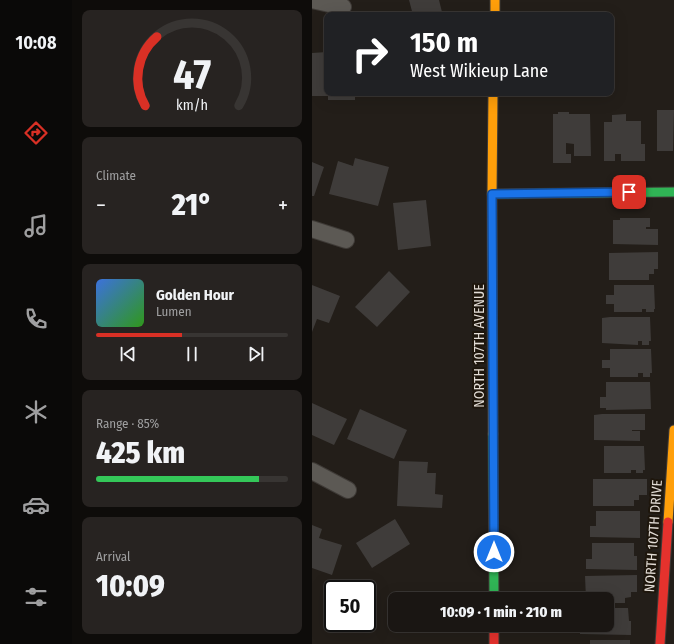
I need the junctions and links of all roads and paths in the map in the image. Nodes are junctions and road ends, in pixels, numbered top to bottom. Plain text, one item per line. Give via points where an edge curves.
1 (312, 0) edge
2 (495, 0) edge
3 (343, 7) dead end
4 (494, 12) edge
5 (494, 96) edge
6 (674, 192) edge
7 (492, 194) junction
8 (312, 229) edge
9 (346, 240) dead end
10 (674, 430) edge
11 (312, 471) edge
12 (672, 480) edge
13 (348, 490) dead end
14 (494, 592) edge
15 (494, 632) edge
16 (494, 644) edge
17 (660, 644) edge

1 - 3 street
2 - 4 main road
5 - 7 main road, NORTH 107TH AVENUE
6 - 7 main road
7 - 14 main road, NORTH 107TH AVENUE
8 - 9 street
10 - 12 main road, NORTH 107TH DRIVE
11 - 13 street
12 - 17 main road, NORTH 107TH DRIVE
15 - 16 main road

